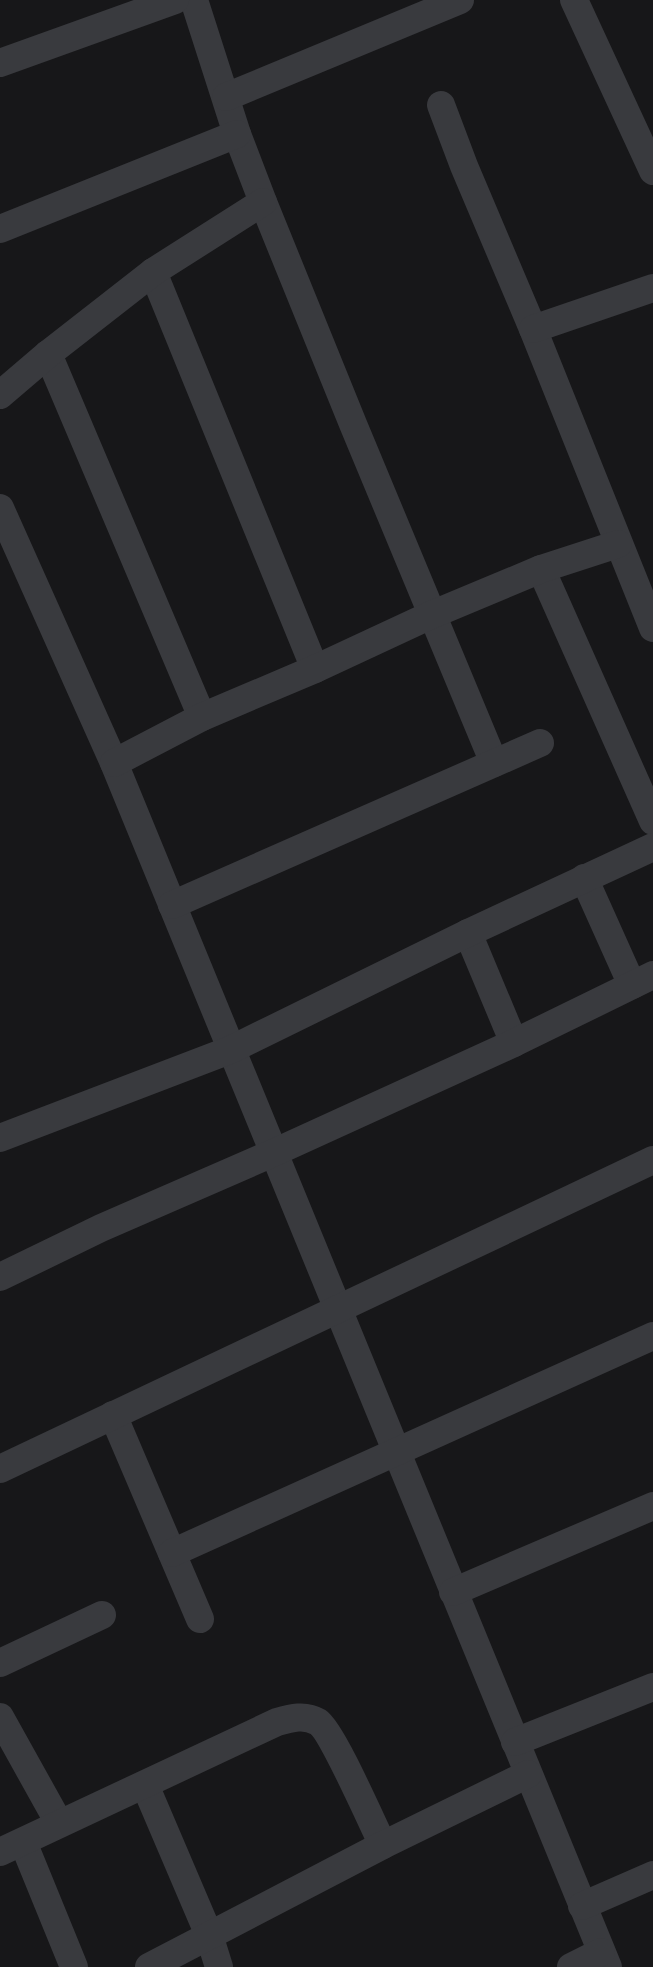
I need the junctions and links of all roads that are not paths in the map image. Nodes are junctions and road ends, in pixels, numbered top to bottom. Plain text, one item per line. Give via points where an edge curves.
1 (175, 0) edge
2 (194, 0) edge
3 (460, 0) edge
4 (574, 0) edge
5 (0, 63) edge
6 (226, 97) junction
7 (441, 105) dead end
8 (237, 134) junction
9 (653, 171) edge
10 (263, 202) junction
11 (0, 229) edge
12 (153, 272) junction
13 (653, 288) edge
14 (533, 329) junction
15 (48, 354) junction
16 (0, 395) edge
17 (0, 508) edge
18 (618, 544) junction
19 (541, 569) junction
20 (431, 615) junction
21 (653, 628) edge
22 (315, 668) junction
23 (202, 717) junction
24 (540, 743) dead end
25 (114, 763) junction
26 (494, 763) junction
27 (653, 821) edge
28 (653, 847) edge
29 (584, 878) junction
30 (172, 906) junction
31 (468, 933) junction
32 (642, 980) edge
33 (514, 1043) junction
34 (230, 1050) junction
35 (0, 1138) edge
36 (274, 1153) junction
37 (653, 1160) edge
38 (0, 1277) edge
39 (338, 1309) junction
40 (653, 1336) edge
41 (113, 1415) junction
42 (396, 1453) junction
43 (0, 1469) edge
44 (653, 1506) edge
45 (172, 1554) junction
46 (453, 1592) junction
47 (102, 1615) dead end
48 (200, 1619) dead end
49 (0, 1663) edge
50 (653, 1687) edge
51 (0, 1717) edge
52 (515, 1742) junction
53 (528, 1774) junction
54 (145, 1785) junction
55 (59, 1824) junction
56 (382, 1845) junction
57 (11, 1847) edge
58 (653, 1875) edge
59 (582, 1906) junction
60 (209, 1935) junction
61 (605, 1960) edge
62 (74, 1967) edge
63 (149, 1967) edge
64 (219, 1967) edge
65 (571, 1967) edge

1 - 5 street
2 - 6 street
3 - 6 street
4 - 9 street
6 - 8 street
7 - 14 street
8 - 10 street
8 - 11 street
10 - 12 street
10 - 20 street
12 - 15 street
12 - 22 street
13 - 14 street
14 - 18 street
15 - 16 street
15 - 23 street
17 - 25 street
18 - 19 street
18 - 21 street
19 - 20 street
19 - 27 street
20 - 22 street
20 - 26 street
22 - 23 street
23 - 25 street
24 - 26 street
25 - 30 street
26 - 30 street
28 - 29 street
29 - 31 street
29 - 32 street
30 - 34 street
31 - 33 street
31 - 34 street
32 - 33 street
33 - 36 street
34 - 35 street
34 - 36 street
36 - 38 street via 101,1228
36 - 39 street
37 - 39 street
39 - 41 street
39 - 42 street
40 - 42 street
41 - 43 street
41 - 45 street
42 - 45 street
42 - 46 street
44 - 46 street
45 - 48 street
46 - 52 street
47 - 49 street
50 - 52 street
51 - 55 street
52 - 53 street
53 - 56 street
53 - 59 street
54 - 55 street
54 - 56 street via 277,1722 298,1716 318,1722 331,1740
54 - 60 street
55 - 57 street
56 - 60 street
57 - 62 street
58 - 59 street
59 - 61 street
60 - 63 street
60 - 64 street
61 - 65 street

